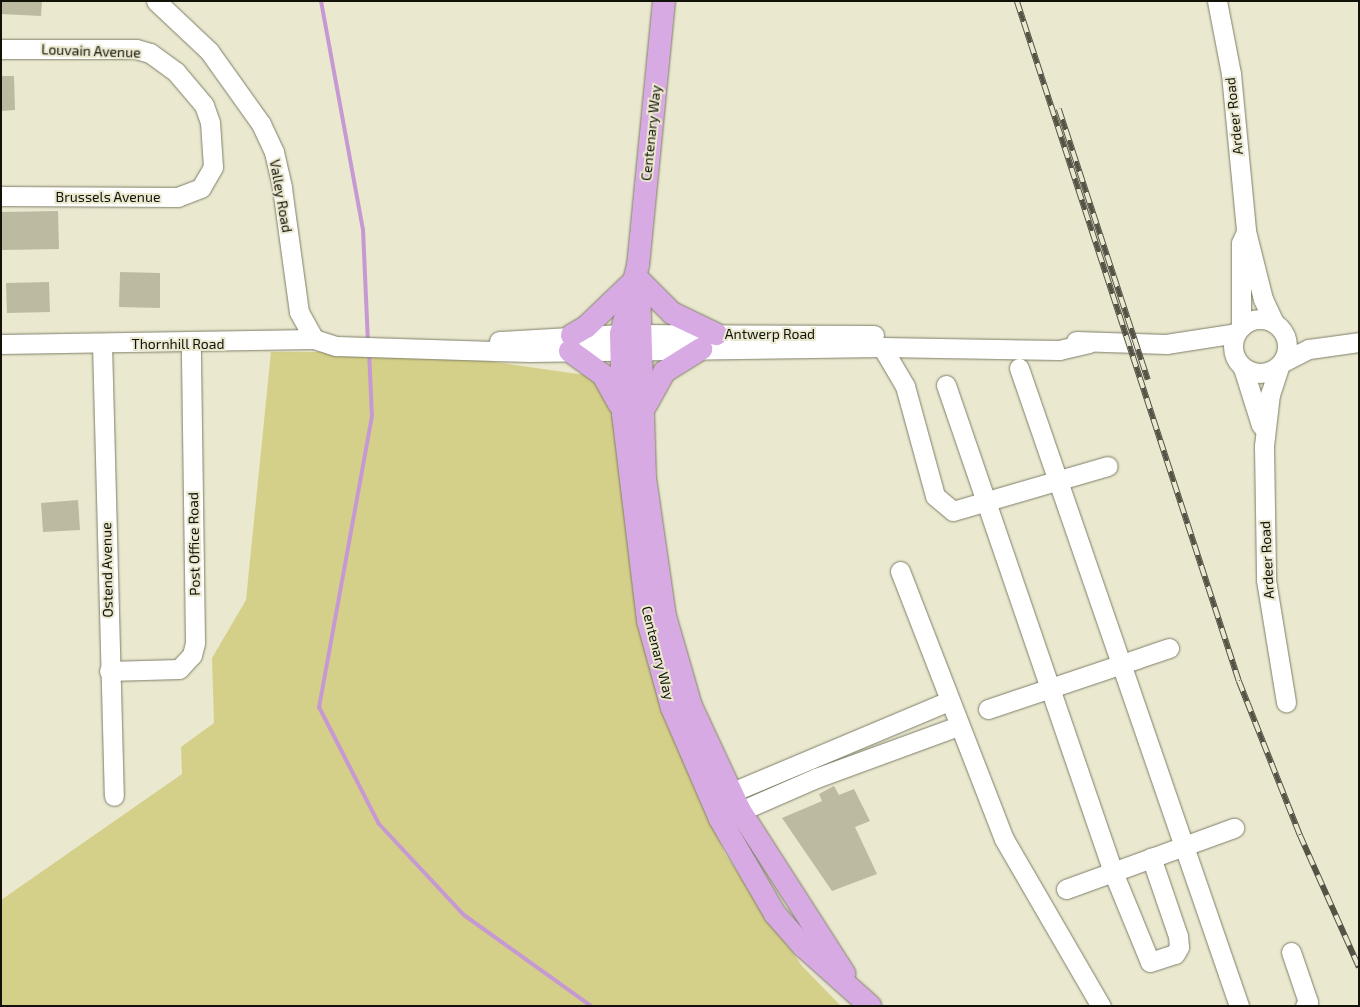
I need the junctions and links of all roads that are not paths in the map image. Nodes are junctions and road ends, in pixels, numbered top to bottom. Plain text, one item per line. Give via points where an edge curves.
1 (156, 1) edge
2 (664, 1) edge
3 (1217, 1) edge
4 (1, 49) edge
5 (208, 178) joint
6 (1, 196) edge
7 (1246, 231) junction
8 (636, 275) junction
9 (1277, 325) junction
10 (1239, 330) junction
11 (314, 339) junction
12 (1357, 341) edge
13 (632, 342) junction
14 (708, 342) junction
15 (571, 343) junction
16 (1089, 343) junction
17 (1, 344) edge
18 (102, 344) junction
19 (191, 344) junction
20 (352, 344) joint
21 (1166, 344) junction
22 (1327, 344) junction
23 (882, 347) junction
24 (916, 348) junction
25 (1281, 364) junction
26 (1240, 365) junction
27 (1019, 368) dead end
28 (946, 385) dead end
29 (905, 386) junction
30 (633, 412) junction
31 (1264, 446) junction
32 (1108, 466) dead end
33 (1058, 481) junction
34 (986, 503) junction
35 (900, 571) dead end
36 (1169, 648) dead end
37 (1122, 664) junction
38 (109, 671) junction
39 (1048, 688) junction
40 (949, 701) junction
41 (1286, 702) dead end
42 (988, 709) dead end
43 (958, 726) junction
44 (114, 796) dead end
45 (725, 806) junction
46 (1234, 828) dead end
47 (1184, 845) junction
48 (1151, 857) junction
49 (1113, 872) junction
50 (1066, 889) dead end
51 (1291, 952) dead end
52 (870, 1006) edge
53 (1101, 1006) edge
54 (1239, 1006) edge
55 (1305, 1006) edge

1 - 11 street, Valley Road via 209,51 261,124 274,152 282,188 299,312
2 - 8 main road, Centenary Way
3 - 7 street, Ardeer Road via 1231,74
4 - 5 street, Louvain Avenue via 136,49 163,61 204,105 212,148 212,167
5 - 6 street, Brussels Avenue via 190,196
7 - 9 street, Ardeer Road via 1263,298
7 - 10 street, Ardeer Road via 1241,243
8 - 13 main road, Centenary Way
8 - 14 main road via 672,313
8 - 15 main road
9 - 10 street via 1253,320
9 - 22 street via 1300,339
9 - 25 street via 1288,347
10 - 21 street, Antwerp Road
10 - 26 street via 1233,347
11 - 19 street, Thornhill Road
11 - 20 street, Thornhill Road via 323,344
12 - 22 street
13 - 14 street, Antwerp Road
13 - 15 street, Antwerp Road
13 - 30 main road, Centenary Way
14 - 16 street, Antwerp Road via 1050,338
14 - 23 street, Antwerp Road
14 - 30 main road via 664,372
15 - 20 street, Antwerp Road
15 - 30 main road
16 - 21 street, Antwerp Road
16 - 24 street, Antwerp Road via 1059,350
17 - 18 street, Thornhill Road
18 - 19 street, Thornhill Road
18 - 38 street, Ostend Avenue
19 - 38 street, Post Office Road via 196,643 192,655 179,669
21 - 26 street, Antwerp Road via 1210,349
22 - 25 street via 1301,351
23 - 24 street, Antwerp Road
23 - 29 street
24 - 29 street via 909,360
25 - 26 street via 1258,374
25 - 31 street, Ardeer Road via 1270,394
26 - 31 street, Ardeer Road via 1258,411
27 - 33 street
28 - 34 street
29 - 34 street via 935,496 953,511
30 - 45 main road, Centenary Way via 648,621 672,708
31 - 41 street, Ardeer Road via 1266,580
32 - 33 street
33 - 34 street
33 - 37 street
34 - 39 street
35 - 40 street
36 - 37 street
37 - 39 street
37 - 47 street
38 - 44 street, Ostend Avenue
39 - 42 street
39 - 49 street
40 - 43 street
40 - 45 street
43 - 45 street
43 - 53 street via 1004,839
45 - 52 main road, Centenary Way via 775,914 803,946
46 - 47 street
47 - 48 street
47 - 54 street
48 - 49 street
48 - 49 street via 1178,936 1175,954 1147,960
49 - 50 street
51 - 55 street via 1308,1002

